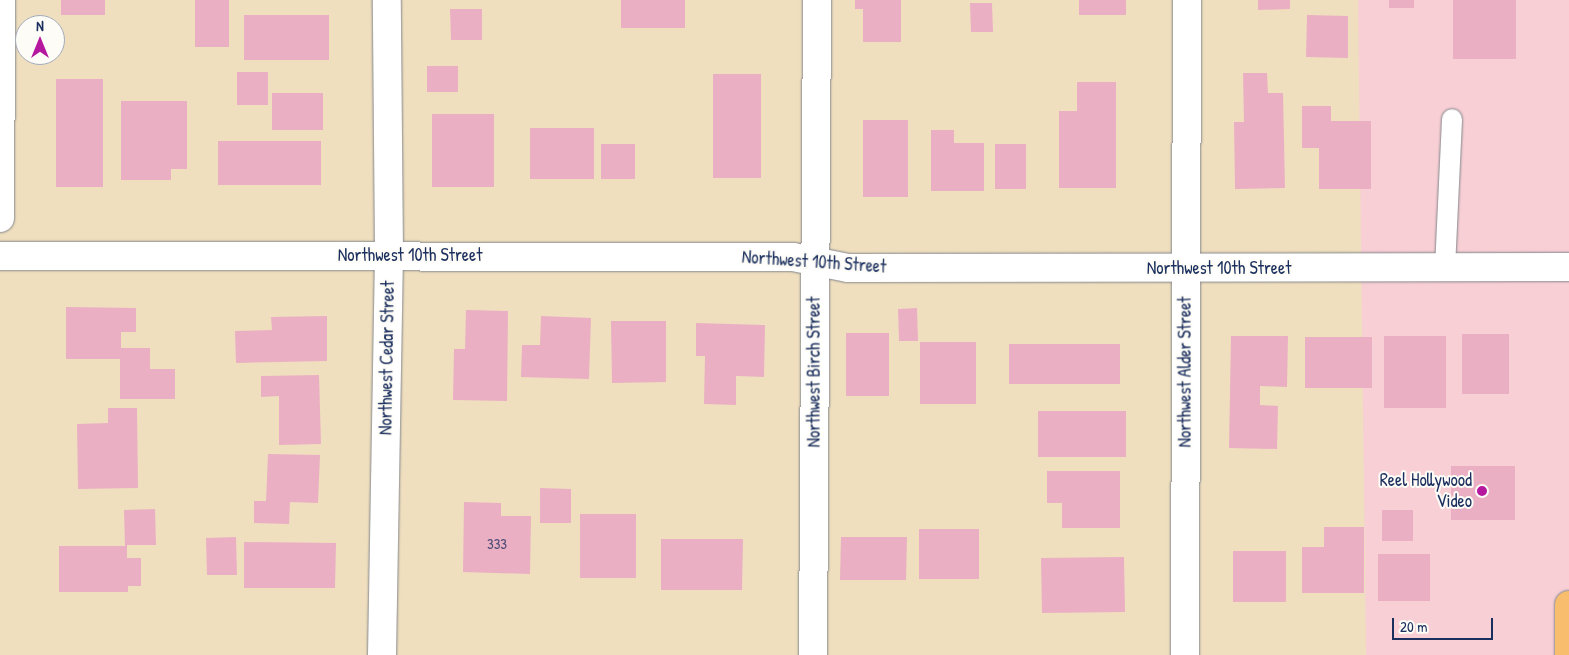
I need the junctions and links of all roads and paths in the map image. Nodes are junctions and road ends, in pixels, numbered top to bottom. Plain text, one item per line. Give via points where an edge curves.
1 (1, 0) edge
2 (387, 0) edge
3 (817, 0) edge
4 (1188, 0) edge
5 (1452, 119) dead end
6 (0, 218) edge
7 (389, 254) junction
8 (0, 256) edge
9 (815, 261) junction
10 (1569, 267) edge
11 (1185, 268) junction
12 (1445, 268) junction
13 (1569, 605) edge
14 (382, 655) edge
15 (813, 655) edge
16 (1185, 655) edge
17 (1569, 655) edge

1 - 6 street
2 - 7 street, Northwest Cedar Street
3 - 9 street, Northwest Birch Street
4 - 11 street, Northwest Alder Street
5 - 12 lane
7 - 8 street, Northwest 10th Street
7 - 9 street, Northwest 10th Street via 793,257
7 - 14 street, Northwest Cedar Street
9 - 11 street, Northwest 10th Street via 848,268
9 - 15 street, Northwest Birch Street
10 - 12 street, Northwest 10th Street
11 - 12 street, Northwest 10th Street
11 - 16 street, Northwest Alder Street
13 - 17 highway

